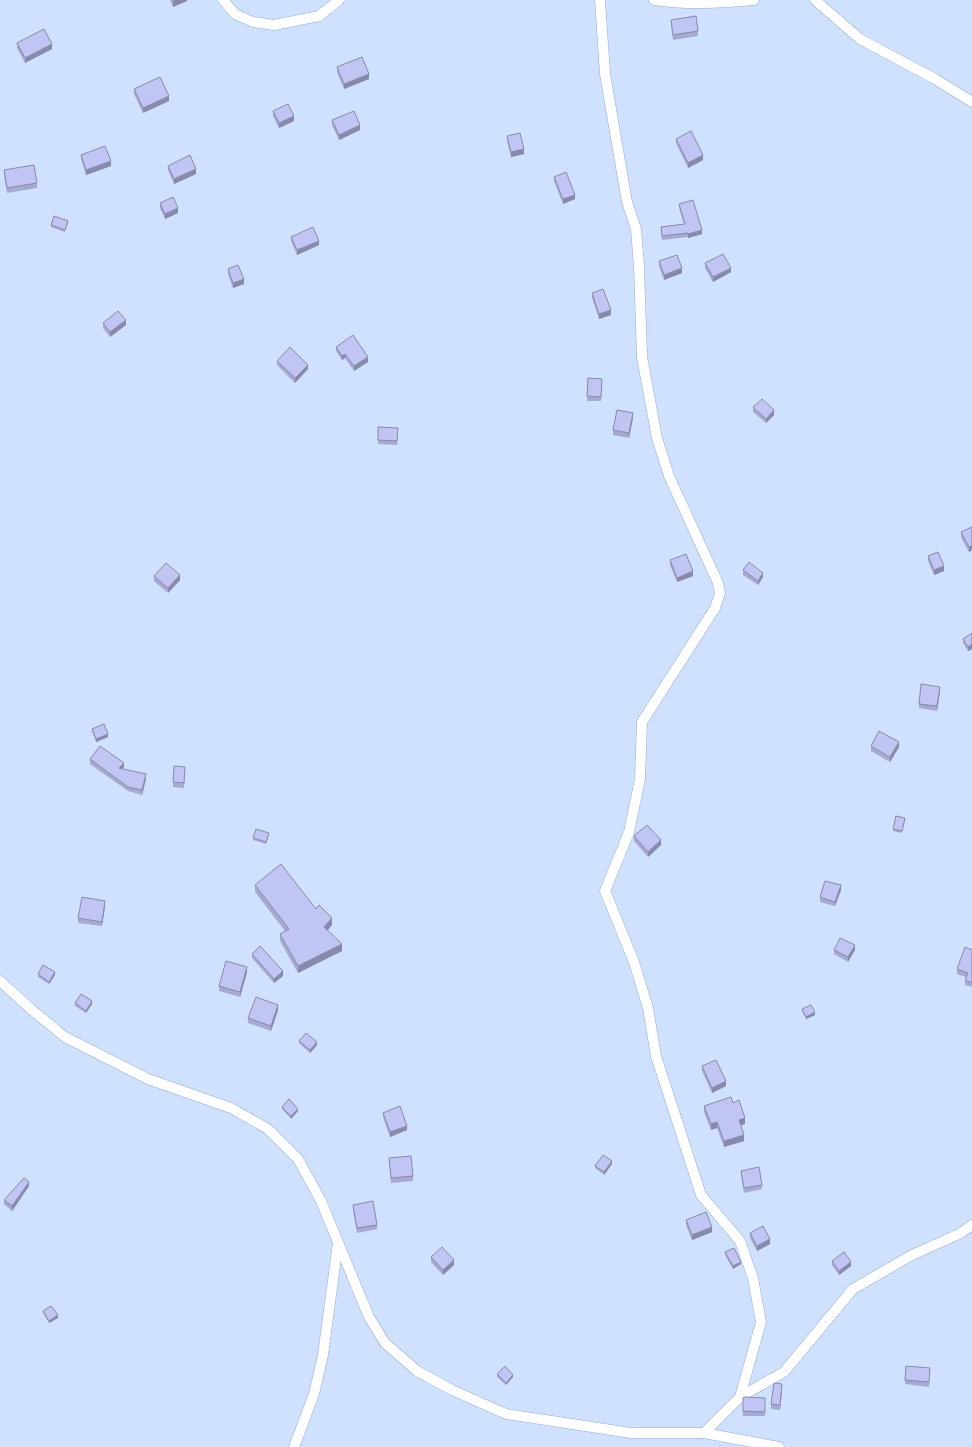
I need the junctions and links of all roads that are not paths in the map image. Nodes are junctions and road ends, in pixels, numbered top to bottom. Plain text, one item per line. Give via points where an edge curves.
1 (223, 0) edge
2 (339, 0) edge
3 (600, 0) edge
4 (654, 0) edge
5 (754, 0) edge
6 (815, 0) edge
7 (972, 102) edge
8 (0, 981) edge
9 (972, 1225) edge
10 (338, 1241) junction
11 (740, 1397) junction
12 (704, 1433) junction
13 (294, 1447) edge
14 (779, 1447) edge

1 - 2 street via 235,14 252,22 274,25 319,16
3 - 11 street via 605,74 627,202 636,229 642,357 657,438 669,476 718,583 720,593 715,608 642,722 639,787 629,832 605,891 634,962 648,1008 656,1056 701,1195 740,1240 753,1278 761,1322
4 - 5 street via 713,4
6 - 7 street via 860,39
8 - 10 street via 65,1037 148,1079 231,1108 268,1129 298,1160 321,1201
9 - 11 street via 853,1289 784,1372
10 - 12 street via 369,1317 385,1344 417,1371 452,1390 506,1414 632,1432
10 - 13 street via 324,1355 314,1394
11 - 12 street
12 - 14 street

